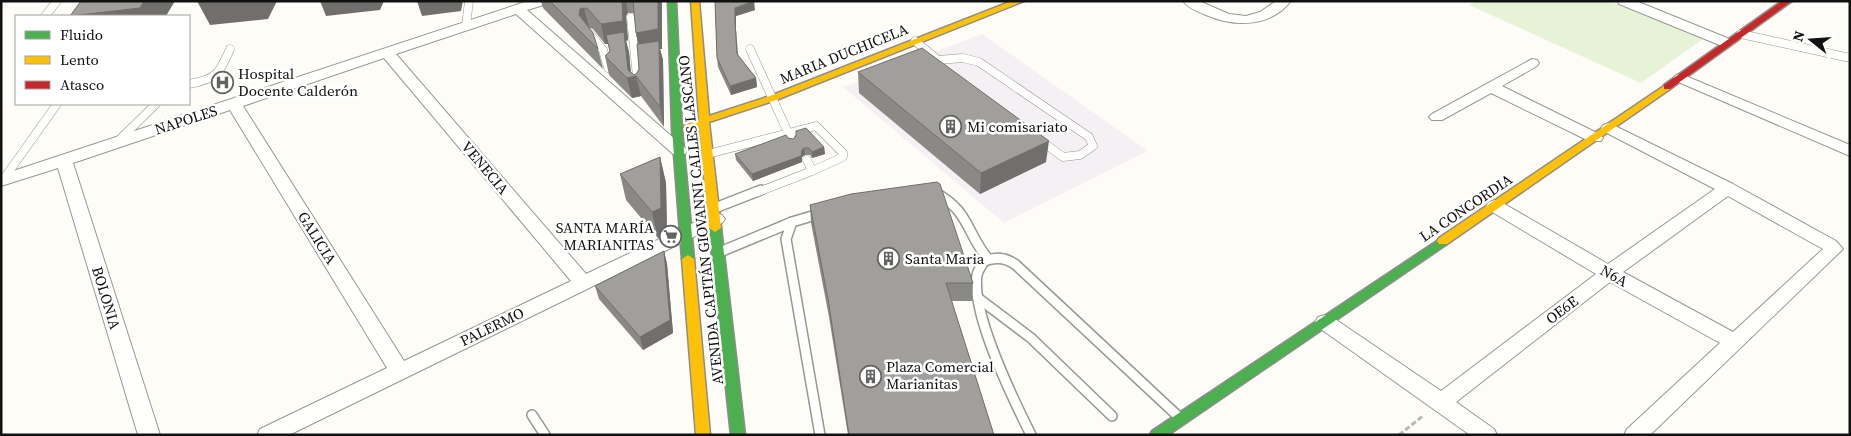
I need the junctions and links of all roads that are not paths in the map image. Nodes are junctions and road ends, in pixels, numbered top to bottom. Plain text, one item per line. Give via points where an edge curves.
1 (57, 1) edge
2 (469, 1) edge
3 (542, 1) edge
4 (672, 1) edge
5 (695, 1) edge
6 (1020, 1) edge
7 (1190, 1) edge
8 (1285, 1) edge
9 (1624, 1) edge
10 (1788, 1) edge
11 (518, 9) junction
12 (46, 15) edge
13 (631, 18) edge
14 (466, 26) junction
15 (589, 33) edge
16 (1740, 34) junction
17 (915, 41) junction
18 (1727, 43) junction
19 (750, 49) dead end
20 (230, 50) dead end
21 (387, 53) junction
22 (645, 57) edge
23 (635, 58) junction
24 (1850, 58) edge
25 (938, 60) junction
26 (1532, 63) dead end
27 (946, 66) edge
28 (609, 70) edge
29 (1680, 78) junction
30 (190, 84) edge
31 (1491, 87) junction
32 (638, 88) edge
33 (773, 98) junction
34 (234, 104) junction
35 (56, 105) edge
36 (155, 105) edge
37 (1437, 117) dead end
38 (704, 122) junction
39 (677, 129) junction
40 (1031, 133) edge
41 (1602, 133) junction
42 (790, 136) junction
43 (115, 144) junction
44 (679, 151) junction
45 (1850, 152) edge
46 (708, 154) junction
47 (64, 160) junction
48 (807, 160) dead end
49 (812, 171) junction
50 (2, 181) edge
51 (1727, 188) junction
52 (926, 189) edge
53 (1495, 206) junction
54 (828, 211) edge
55 (715, 214) junction
56 (792, 222) junction
57 (687, 233) junction
58 (719, 252) junction
59 (988, 259) junction
60 (1609, 273) junction
61 (583, 282) junction
62 (978, 298) junction
63 (1325, 322) junction
64 (1735, 342) junction
65 (400, 372) junction
66 (1442, 402) junction
67 (532, 414) dead end
68 (1112, 416) dead end
69 (1181, 419) junction
70 (149, 435) edge
71 (268, 435) edge
72 (545, 435) edge
73 (703, 435) edge
74 (738, 435) edge
75 (820, 435) edge
76 (1031, 435) edge
77 (1157, 435) edge
78 (1486, 435) edge
79 (1635, 435) edge

1 - 12 lane
2 - 14 lane
3 - 11 street, NAPOLES
4 - 39 main road, AVENIDA CAPITÁN GIOVANNI CALLES LASCANO via 669,54
5 - 38 main road, AVENIDA CAPITÁN GIOVANNI CALLES LASCANO
6 - 17 main road, MARIA DUCHICELA
7 - 8 street via 1222,18 1243,20 1264,16
9 - 18 street
10 - 16 main road, LA CONCORDIA
11 - 14 street, NAPOLES
11 - 44 street
13 - 23 lane via 630,45
14 - 21 street, NAPOLES
15 - 28 lane via 607,50
16 - 18 main road, LA CONCORDIA
16 - 24 lane
17 - 25 lane
17 - 33 main road, MARIA DUCHICELA
18 - 29 main road, LA CONCORDIA
19 - 33 lane
20 - 30 lane via 218,77
21 - 34 street, NAPOLES
21 - 61 street, VENECIA
22 - 23 lane
23 - 32 lane
25 - 27 lane
25 - 40 lane via 963,58 980,62 1089,137 1094,146 1080,155 1063,157
26 - 31 street
29 - 41 main road, LA CONCORDIA
29 - 45 street
31 - 37 street
31 - 41 street
33 - 38 main road, MARIA DUCHICELA
33 - 42 lane
34 - 43 street, NAPOLES
34 - 65 street, GALICIA
35 - 50 lane
36 - 43 lane
38 - 39 main road, MARIA DUCHICELA
38 - 46 main road, AVENIDA CAPITÁN GIOVANNI CALLES LASCANO
39 - 44 main road, AVENIDA CAPITÁN GIOVANNI CALLES LASCANO
41 - 51 street
41 - 53 main road, LA CONCORDIA
42 - 46 lane
42 - 49 lane via 816,126 843,153 838,161
43 - 47 street, NAPOLES
44 - 57 main road, AVENIDA CAPITÁN GIOVANNI CALLES LASCANO
46 - 55 main road, AVENIDA CAPITÁN GIOVANNI CALLES LASCANO
47 - 50 street, NAPOLES
47 - 70 street, BOLONIA
48 - 49 lane
49 - 55 lane
51 - 60 street, OE6E
51 - 64 street via 1830,245 1833,251
52 - 59 lane via 958,206 971,235
53 - 60 street, N6A
53 - 63 main road, LA CONCORDIA
54 - 56 lane
55 - 57 street, PALERMO
55 - 58 main road, AVENIDA CAPITÁN GIOVANNI CALLES LASCANO
56 - 58 lane
56 - 75 lane via 786,239
57 - 61 street, PALERMO
57 - 73 main road, AVENIDA CAPITÁN GIOVANNI CALLES LASCANO
58 - 74 main road, AVENIDA CAPITÁN GIOVANNI CALLES LASCANO
59 - 62 lane via 981,263 978,272
59 - 69 lane via 999,257 1010,261
60 - 64 street, N6A
60 - 66 street, OE6E
61 - 65 street, PALERMO
62 - 68 lane via 1018,326
62 - 76 lane via 988,338
63 - 66 street
63 - 69 main road, LA CONCORDIA
64 - 79 street
65 - 71 street, PALERMO
66 - 78 street
67 - 72 lane
69 - 77 main road, LA CONCORDIA

